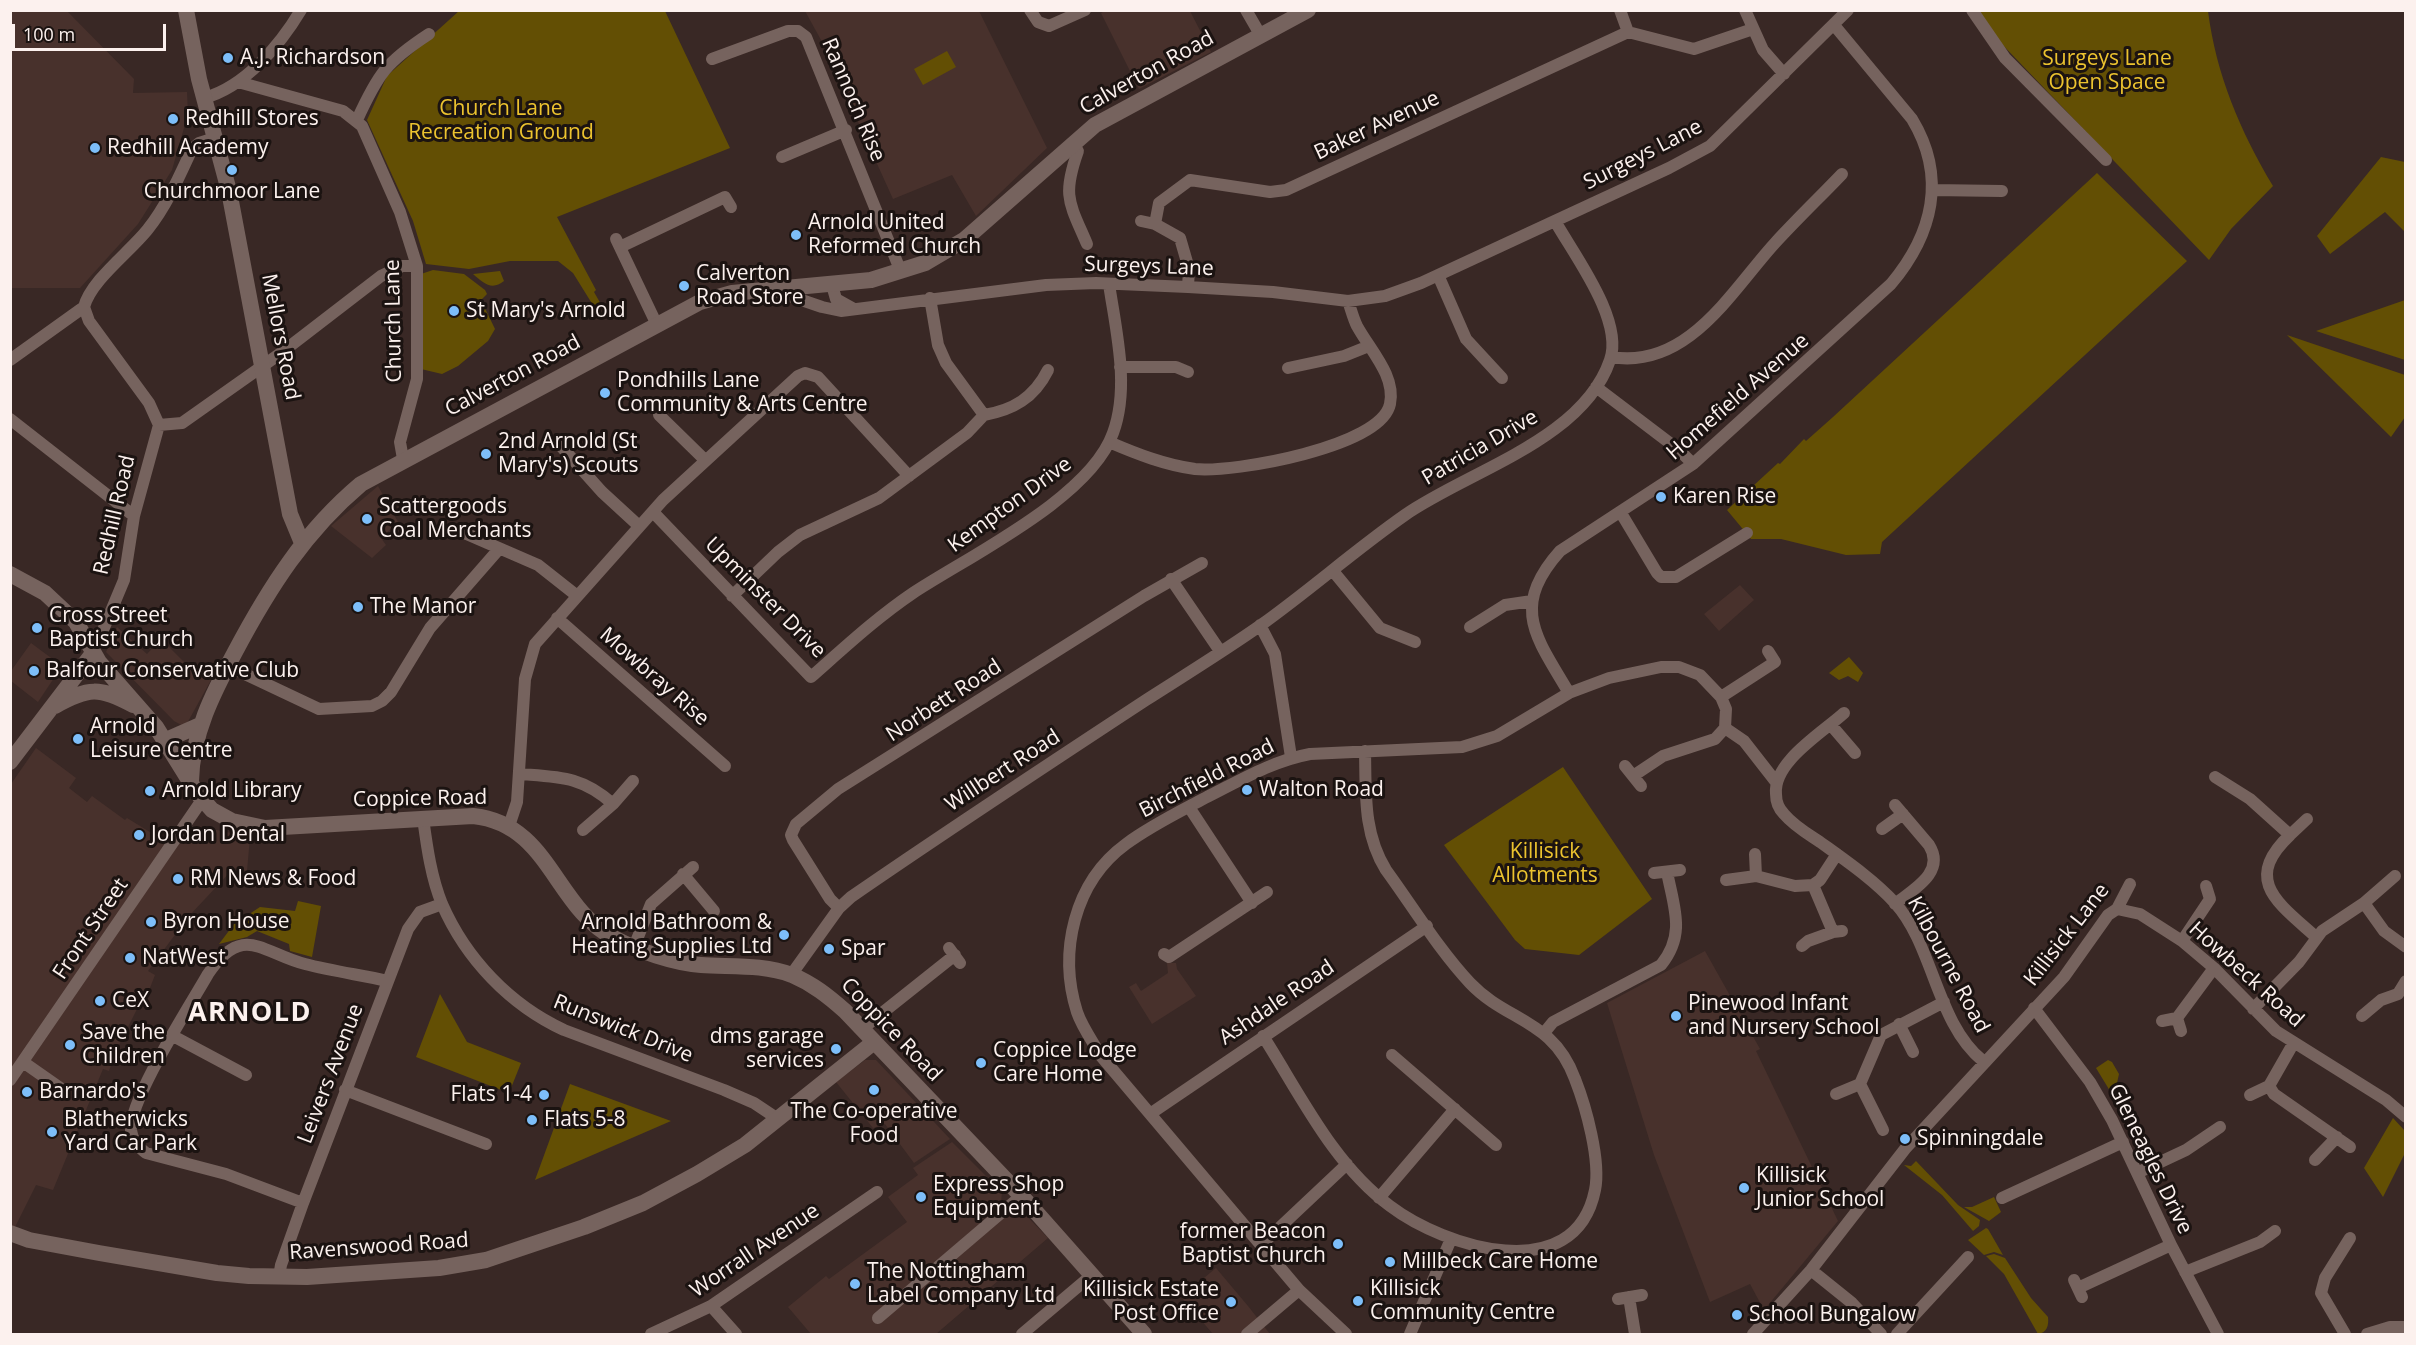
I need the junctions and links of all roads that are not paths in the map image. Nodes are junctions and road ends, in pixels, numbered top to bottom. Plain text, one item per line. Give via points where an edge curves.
1 (186, 10) edge
2 (301, 10) edge
3 (1030, 10) edge
4 (1085, 10) edge
5 (1246, 10) edge
6 (1308, 10) edge
7 (1620, 10) edge
8 (1745, 10) edge
9 (1848, 10) edge
10 (1972, 10) edge
11 (1834, 25) junction
12 (1753, 28) junction
13 (1628, 32) junction
14 (429, 34) dead end
15 (1261, 36) junction
16 (712, 59) dead end
17 (1784, 74) junction
18 (238, 82) junction
19 (204, 98) junction
20 (357, 120) junction
21 (846, 130) junction
22 (215, 138) junction
23 (792, 138) dead end
24 (1072, 143) junction
25 (797, 151) junction
26 (782, 157) dead end
27 (2106, 160) dead end
28 (1842, 174) dead end
29 (1932, 190) junction
30 (1996, 194) dead end
31 (730, 207) dead end
32 (1141, 221) dead end
33 (1555, 221) junction
34 (1155, 224) junction
35 (1087, 244) dead end
36 (417, 266) junction
37 (901, 272) junction
38 (1438, 275) junction
39 (1109, 284) junction
40 (825, 286) junction
41 (1188, 287) junction
42 (771, 290) junction
43 (930, 298) junction
44 (1348, 301) junction
45 (84, 307) junction
46 (822, 307) junction
47 (855, 309) junction
48 (657, 325) junction
49 (1369, 346) junction
50 (1611, 357) junction
51 (10, 360) edge
52 (263, 366) junction
53 (1120, 367) junction
54 (1288, 368) dead end
55 (1048, 370) dead end
56 (1188, 372) dead end
57 (1502, 378) dead end
58 (1596, 387) junction
59 (659, 415) dead end
60 (984, 415) junction
61 (10, 419) edge
62 (159, 425) junction
63 (1109, 442) junction
64 (559, 444) dead end
65 (403, 459) junction
66 (705, 460) junction
67 (1693, 464) junction
68 (909, 476) junction
69 (653, 512) junction
70 (1621, 513) junction
71 (134, 516) junction
72 (639, 526) junction
73 (462, 532) dead end
74 (1748, 533) dead end
75 (302, 543) junction
76 (1727, 545) junction
77 (499, 549) junction
78 (1735, 556) dead end
79 (1202, 563) dead end
80 (1333, 572) junction
81 (10, 574) edge
82 (1172, 579) junction
83 (576, 595) junction
84 (732, 596) junction
85 (1532, 601) junction
86 (557, 618) junction
87 (1260, 625) junction
88 (1470, 627) dead end
89 (101, 635) dead end
90 (853, 641) joint
91 (1415, 642) dead end
92 (1220, 651) junction
93 (93, 652) junction
94 (1776, 656) dead end
95 (228, 666) junction
96 (1569, 693) junction
97 (1721, 697) junction
98 (49, 709) junction
99 (142, 710) junction
100 (1844, 713) dead end
101 (200, 725) junction
102 (1831, 725) junction
103 (1725, 728) junction
104 (169, 744) junction
105 (1365, 751) junction
106 (1855, 753) dead end
107 (1291, 758) junction
108 (10, 762) edge
109 (725, 766) dead end
110 (519, 774) junction
111 (1633, 776) dead end
112 (2222, 777) dead end
113 (633, 781) dead end
114 (191, 782) junction
115 (1776, 782) junction
116 (202, 800) junction
117 (613, 804) junction
118 (1190, 807) junction
119 (423, 818) junction
120 (2307, 819) dead end
121 (509, 826) junction
122 (1882, 829) dead end
123 (583, 830) dead end
124 (2290, 835) junction
125 (1755, 854) dead end
126 (1837, 854) junction
127 (1654, 873) dead end
128 (1756, 876) junction
129 (2395, 876) dead end
130 (1726, 880) dead end
131 (2130, 884) dead end
132 (1813, 885) junction
133 (2206, 886) dead end
134 (1267, 892) dead end
135 (1252, 903) junction
136 (2364, 903) junction
137 (442, 904) junction
138 (713, 904) dead end
139 (1896, 904) junction
140 (839, 908) junction
141 (2117, 909) junction
142 (1427, 926) junction
143 (2316, 937) junction
144 (2182, 941) junction
145 (1802, 946) dead end
146 (634, 947) junction
147 (2406, 947) edge
148 (1164, 954) dead end
149 (955, 955) dead end
150 (2214, 968) junction
151 (791, 975) junction
152 (388, 981) junction
153 (2406, 981) edge
154 (2401, 1000) edge
155 (1944, 1002) junction
156 (2034, 1008) junction
157 (2253, 1009) junction
158 (2362, 1016) dead end
159 (2177, 1018) junction
160 (2162, 1021) dead end
161 (1899, 1024) junction
162 (862, 1029) junction
163 (2181, 1031) dead end
164 (1544, 1033) junction
165 (173, 1036) junction
166 (1263, 1036) junction
167 (874, 1042) junction
168 (2293, 1044) junction
169 (1913, 1052) dead end
170 (1392, 1055) dead end
171 (1983, 1061) junction
172 (23, 1062) junction
173 (246, 1075) dead end
174 (10, 1080) edge
175 (1860, 1084) junction
176 (2269, 1086) junction
177 (63, 1090) dead end
178 (345, 1090) junction
179 (1836, 1094) dead end
180 (2250, 1095) dead end
181 (1455, 1109) junction
182 (1150, 1114) junction
183 (2406, 1117) edge
184 (777, 1119) junction
185 (2220, 1127) dead end
186 (1883, 1130) dead end
187 (2337, 1137) junction
188 (2123, 1142) junction
189 (486, 1144) dead end
190 (1496, 1145) dead end
191 (2350, 1148) dead end
192 (2315, 1160) dead end
193 (1347, 1164) junction
194 (2137, 1173) junction
195 (876, 1192) dead end
196 (1021, 1196) junction
197 (1379, 1198) junction
198 (2002, 1198) dead end
199 (303, 1203) junction
200 (2275, 1231) dead end
201 (10, 1233) edge
202 (2350, 1238) dead end
203 (1451, 1239) junction
204 (1261, 1245) junction
205 (2171, 1245) junction
206 (1968, 1257) dead end
207 (1811, 1270) junction
208 (2185, 1272) junction
209 (1093, 1274) junction
210 (279, 1277) junction
211 (2078, 1288) dead end
212 (1299, 1290) junction
213 (1642, 1295) dead end
214 (711, 1306) junction
215 (878, 1318) dead end
216 (2406, 1327) edge
217 (1757, 1333) edge
218 (651, 1335) edge
219 (736, 1335) edge
220 (1022, 1335) edge
221 (1144, 1335) edge
222 (1247, 1335) edge
223 (1346, 1335) edge
224 (1410, 1335) edge
225 (1635, 1335) edge
226 (1881, 1335) edge
227 (1897, 1335) edge
228 (2218, 1335) edge
229 (2345, 1335) edge
230 (2367, 1335) edge

1 - 19 street
2 - 18 street via 280,41
3 - 4 street via 1038,22 1049,26
5 - 15 street
6 - 15 street, Calverton Road
7 - 13 street
8 - 12 street
9 - 11 street, Surgeys Lane
10 - 27 street via 2005,58
11 - 17 street, Surgeys Lane
11 - 29 street, Homefield Avenue via 1916,126 1926,151
12 - 13 street via 1694,49
12 - 17 street via 1763,50
13 - 34 street, Baker Avenue via 1286,190 1270,192 1190,180 1159,203
14 - 20 street via 387,64
15 - 24 street, Calverton Road via 1095,124
16 - 21 street, Rannoch Rise via 726,47 798,31 810,42
17 - 33 street, Surgeys Lane via 1710,146
18 - 19 street
18 - 20 street via 343,111
19 - 22 street
20 - 36 street, Church Lane via 400,212
21 - 25 street
21 - 37 street, Rannoch Rise
22 - 45 street via 192,149 149,228 91,292
22 - 52 street, Mellors Road via 230,191
23 - 25 street
24 - 35 street via 1078,151 1068,181 1070,200
24 - 37 street, Calverton Road via 964,240
25 - 26 street
28 - 50 street via 1812,197 1734,296 1708,321 1664,350 1635,357
29 - 30 street
29 - 67 street, Homefield Avenue via 1930,217 1923,236 1891,284
31 - 48 street via 725,197 618,243
32 - 34 street
33 - 38 street, Surgeys Lane
33 - 50 street, Patricia Drive via 1606,313 1612,336
34 - 41 street via 1180,238 1189,270
36 - 52 street via 402,266 381,276
36 - 65 street, Church Lane via 417,379 399,442
37 - 40 street, Calverton Road
38 - 44 street, Surgeys Lane via 1385,296
38 - 57 street via 1466,339
39 - 41 street, Surgeys Lane
39 - 43 street, Surgeys Lane via 1025,287
39 - 53 street, Kempton Drive
40 - 42 street, Calverton Road
40 - 46 street
40 - 47 street via 836,299
41 - 44 street, Surgeys Lane
42 - 46 street, Surgeys Lane
42 - 48 street, Calverton Road via 732,293 708,300
43 - 47 street, Surgeys Lane
43 - 60 street via 938,345 946,363
44 - 49 street
45 - 51 street
45 - 62 street via 89,321 149,403
46 - 47 street, Surgeys Lane
48 - 65 street, Calverton Road
49 - 54 street via 1344,356
49 - 63 street via 1389,381 1391,393 1386,415 1371,428 1320,449 1271,462 1212,469 1152,460
50 - 58 street, Patricia Drive
52 - 62 street via 182,423
52 - 75 street, Mellors Road via 290,514
53 - 56 street via 1176,367
53 - 63 street, Kempton Drive via 1117,419
55 - 60 street via 1035,392 1015,407
58 - 67 street
58 - 80 street, Patricia Drive via 1549,433 1444,490 1370,540
59 - 66 street
60 - 68 street via 967,433
61 - 71 street
62 - 71 street, Redhill Road
63 - 90 street, Kempton Drive via 1085,476 1063,495 915,592
64 - 72 street
65 - 75 street, Calverton Road via 352,491
66 - 68 street via 805,373 818,377
66 - 69 street
67 - 70 street, Homefield Avenue
68 - 84 street via 879,498 800,535
69 - 72 street
69 - 84 street, Upminster Drive
70 - 76 street via 1661,577 1676,577
70 - 85 street, Homefield Avenue via 1560,551 1542,576
71 - 89 street, Redhill Road via 127,567 101,618
72 - 83 street
73 - 77 street
74 - 76 street
75 - 95 street, Calverton Road via 264,599
76 - 78 street
77 - 83 street via 537,565
77 - 95 street via 430,628 391,692 372,706 319,709
79 - 82 street, Norbett Road
80 - 87 street, Patricia Drive
80 - 91 street via 1380,628
81 - 93 street, Coppice Road via 38,588 61,607 76,622
82 - 92 street
82 - 140 street, Norbett Road via 838,789 796,824 793,840
83 - 86 street
84 - 90 street, Upminster Drive via 811,677
85 - 88 street via 1505,604
85 - 96 street, Homefield Avenue via 1538,641
86 - 109 street, Mowbray Rise
86 - 110 street via 535,644 529,659
87 - 92 street, Willbert Road
87 - 107 street via 1275,654
92 - 140 street, Willbert Road
93 - 98 street
93 - 99 street, Coppice Road
94 - 97 street
95 - 101 street, Calverton Road
96 - 97 street, Birchfield Road via 1634,671 1679,667 1700,675
96 - 105 street, Birchfield Road via 1481,742 1461,747
97 - 103 street via 1726,710
98 - 99 street via 90,690 107,692
98 - 108 street
99 - 104 street, Coppice Road
100 - 102 street
101 - 104 street via 184,743
101 - 114 street
102 - 106 street
102 - 115 street via 1785,764
103 - 111 street via 1715,739 1663,756
103 - 115 street via 1744,741
104 - 114 street, Coppice Road
105 - 107 street, Birchfield Road
105 - 142 street via 1366,818 1371,839 1386,870
107 - 118 street, Birchfield Road
110 - 117 street via 570,778 599,792
110 - 121 street via 517,802
112 - 124 street
113 - 117 street
114 - 116 street, Coppice Road
115 - 126 street, Kilbourne Road via 1776,798 1785,815
116 - 119 street, Coppice Road via 232,821 265,828
116 - 172 street, Front Street
117 - 123 street
118 - 135 street
118 - 182 street, Birchfield Road via 1125,844 1102,866 1079,907 1068,954 1078,1013 1088,1034 1101,1056
119 - 121 street, Coppice Road via 473,816
119 - 137 street, Runswick Drive
120 - 124 street
121 - 146 street, Coppice Road via 534,847 583,914 612,938
122 - 139 street via 1899,809 1934,852 1932,873
124 - 143 street via 2271,855 2267,881 2283,906
125 - 128 street
126 - 132 street
126 - 139 street, Kilbourne Road
127 - 164 street via 1674,871 1674,947 1661,965 1553,1022
128 - 130 street
128 - 132 street via 1795,886
129 - 136 street
131 - 141 street, Killisick Lane
132 - 145 street via 1838,931
133 - 144 street via 2215,901
134 - 135 street
135 - 148 street via 1169,957
136 - 143 street
136 - 147 street via 2384,931
137 - 152 street, Leivers Avenue via 420,912 412,921
137 - 184 street, Runswick Drive via 489,976 540,1018 724,1090
138 - 146 street via 688,870 651,904
139 - 155 street, Kilbourne Road
140 - 151 street, Willbert Road
141 - 144 street, Howbeck Road via 2140,914
141 - 156 street, Killisick Lane via 2108,915 2064,977
142 - 164 street via 1479,992
142 - 166 street, Ashdale Road
143 - 157 street via 2299,962
144 - 150 street, Howbeck Road
146 - 151 street, Coppice Road via 688,964 764,968
149 - 162 street
150 - 157 street, Howbeck Road
150 - 159 street
151 - 162 street, Coppice Road via 825,994
152 - 165 street via 305,964 263,947 243,946 218,960
152 - 178 street, Leivers Avenue
153 - 154 street
154 - 158 street via 2381,1000
155 - 161 street
155 - 171 street, Kilbourne Road via 1969,1047
156 - 171 street, Killisick Lane
156 - 188 street, Gleneagles Drive via 2090,1082
157 - 168 street, Howbeck Road
159 - 160 street
159 - 163 street
161 - 169 street
161 - 175 street via 1877,1040
162 - 167 street, Coppice Road
164 - 203 street via 1566,1059 1582,1104 1596,1166 1586,1215 1569,1234 1531,1251 1499,1251
165 - 173 street
165 - 199 street via 133,1118 131,1131 137,1145 152,1156 226,1174
166 - 182 street, Ashdale Road
166 - 193 street
167 - 184 street, Ravenswood Road
167 - 196 street, Coppice Road
168 - 176 street
168 - 183 street, Howbeck Road via 2378,1095
170 - 181 street
171 - 207 street, Killisick Lane via 1905,1149
172 - 174 street, Front Street
172 - 177 street
175 - 179 street
175 - 186 street
176 - 180 street
176 - 187 street via 2274,1094
178 - 189 street
178 - 199 street, Leivers Avenue
181 - 190 street
181 - 197 street
182 - 204 street, Birchfield Road
184 - 210 street, Ravenswood Road via 745,1145 669,1190 507,1255 439,1268
185 - 194 street via 2186,1150
187 - 191 street
187 - 192 street
188 - 194 street, Gleneagles Drive
188 - 198 street
193 - 197 street
193 - 204 street
194 - 205 street, Gleneagles Drive
195 - 214 street, Worrall Avenue
196 - 209 street, Coppice Road
196 - 215 street
197 - 203 street via 1407,1218
199 - 210 street, Leivers Avenue
200 - 208 street via 2260,1242
201 - 210 street, Ravenswood Road via 29,1240 217,1274
202 - 229 street via 2317,1294
203 - 224 street
204 - 212 street, Birchfield Road
205 - 208 street, Gleneagles Drive
205 - 211 street
206 - 227 street
207 - 217 street, Killisick Lane
207 - 226 street via 1852,1303
208 - 228 street, Gleneagles Drive
209 - 220 street
209 - 221 street, Coppice Road
212 - 222 street
212 - 223 street, Birchfield Road
213 - 225 street via 1623,1298
214 - 218 street, Worrall Avenue
214 - 219 street
216 - 230 street via 2390,1327

